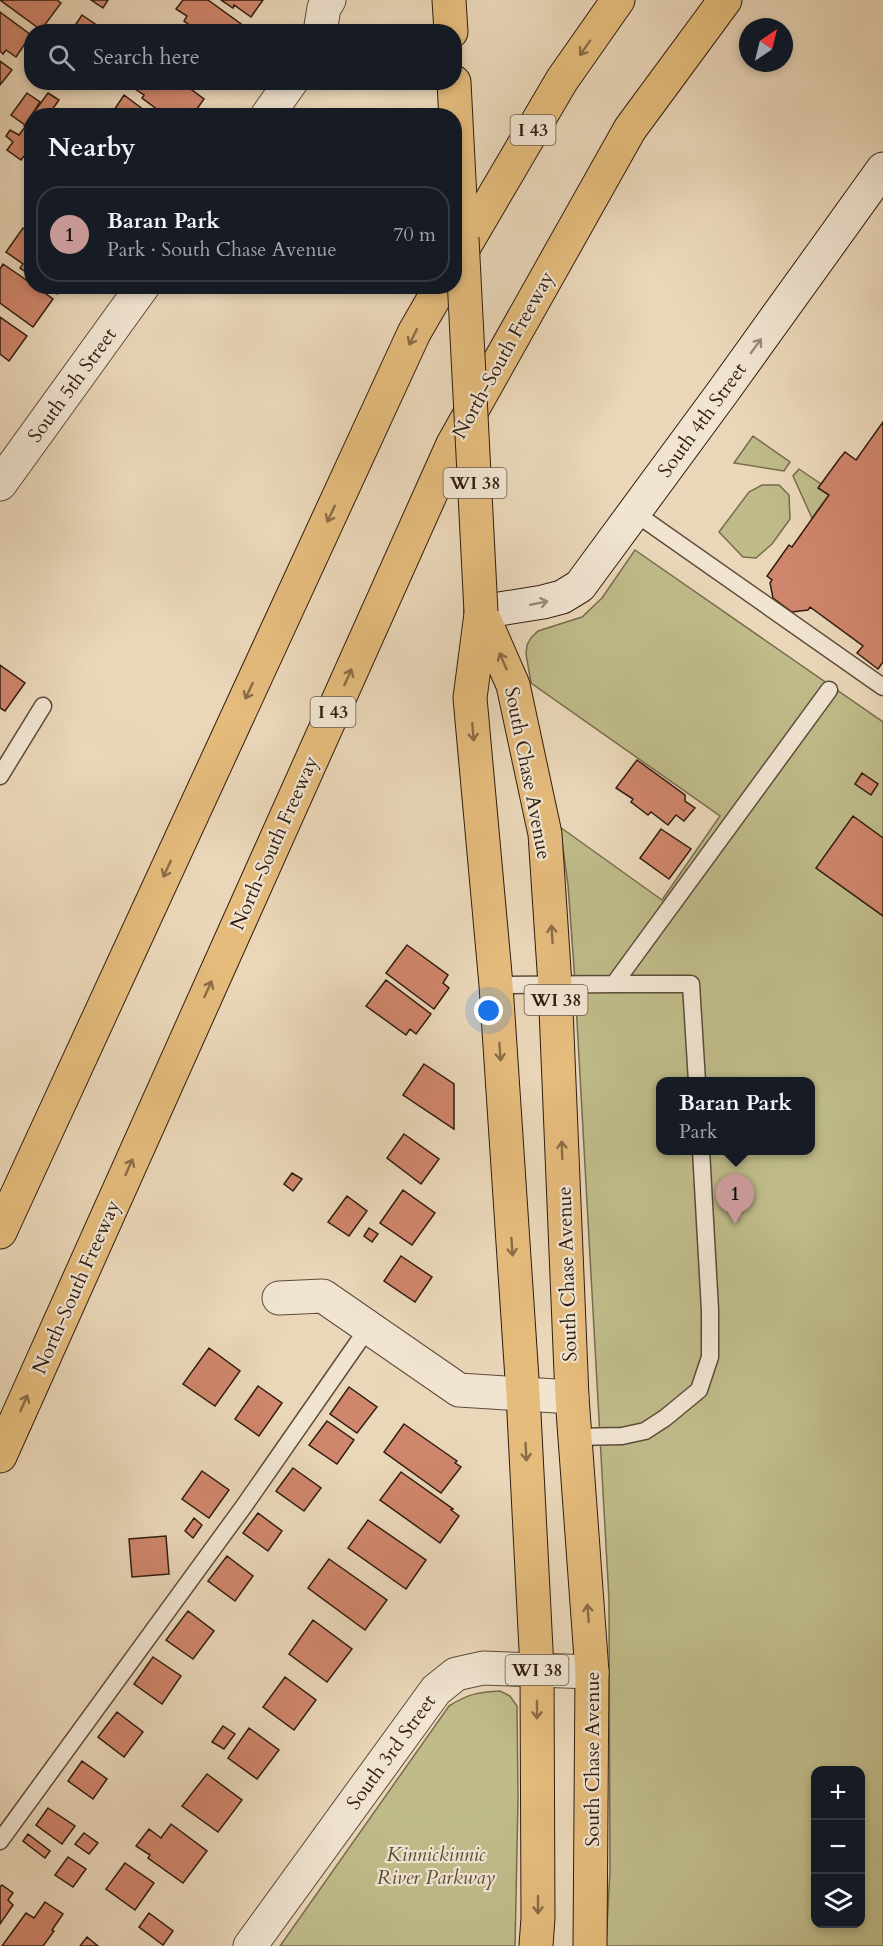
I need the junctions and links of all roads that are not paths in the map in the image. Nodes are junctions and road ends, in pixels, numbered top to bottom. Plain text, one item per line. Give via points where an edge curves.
1 (329, 0) edge
2 (449, 0) edge
3 (618, 0) edge
4 (725, 0) edge
5 (321, 24) edge
6 (450, 24) edge
7 (285, 90) edge
8 (273, 108) edge
9 (883, 169) edge
10 (462, 250) edge
11 (462, 250) edge
12 (137, 294) edge
13 (436, 294) edge
14 (0, 484) edge
15 (634, 513) junction
16 (481, 612) junction
17 (883, 687) edge
18 (829, 690) dead end
19 (43, 706) dead end
20 (0, 776) edge
21 (614, 984) junction
22 (496, 985) junction
23 (555, 985) junction
24 (697, 1077) edge
25 (701, 1155) edge
26 (0, 1232) edge
27 (279, 1298) dead end
28 (368, 1328) junction
29 (523, 1394) junction
30 (572, 1397) junction
31 (575, 1437) junction
32 (0, 1456) edge
33 (537, 1669) junction
34 (592, 1672) junction
35 (0, 1841) edge
36 (250, 1946) edge
37 (536, 1946) edge
38 (590, 1946) edge

1 - 5 street
2 - 6 main road
3 -> 10 main road, I 43 via 561,80
32 -> 4 main road, North-South Freeway / I 43 via 453,444 630,129
7 - 8 street
15 -> 9 street, South 4th Street
11 - 16 main road, South Chase Avenue / WI 38, bridge
12 - 14 street, South 5th Street
13 -> 26 main road via 414,333
16 -> 15 street, South 4th Street via 543,602 580,586
15 - 17 lane
16 -> 22 main road, South Chase Avenue / WI 38 via 470,698
23 -> 16 main road, South Chase Avenue / WI 38 via 545,834 513,685
18 - 21 lane
19 - 20 lane
21 - 23 lane
21 - 24 lane via 691,984
22 - 23 lane
22 -> 29 main road, South Chase Avenue / WI 38
30 -> 23 main road, South Chase Avenue / WI 38
25 - 31 lane via 710,1357 699,1390 645,1431 622,1436
27 - 28 street via 323,1296
28 - 29 street via 459,1390
28 - 35 lane
29 - 30 street
29 -> 33 main road, South Chase Avenue / WI 38
30 - 31 main road, South Chase Avenue / WI 38
34 -> 31 main road, South Chase Avenue / WI 38
33 - 34 street, South 3rd Street
33 - 36 street, South 3rd Street via 483,1668 456,1674 436,1690
33 -> 37 main road, South Chase Avenue / WI 38
34 - 38 main road, South Chase Avenue / WI 38

